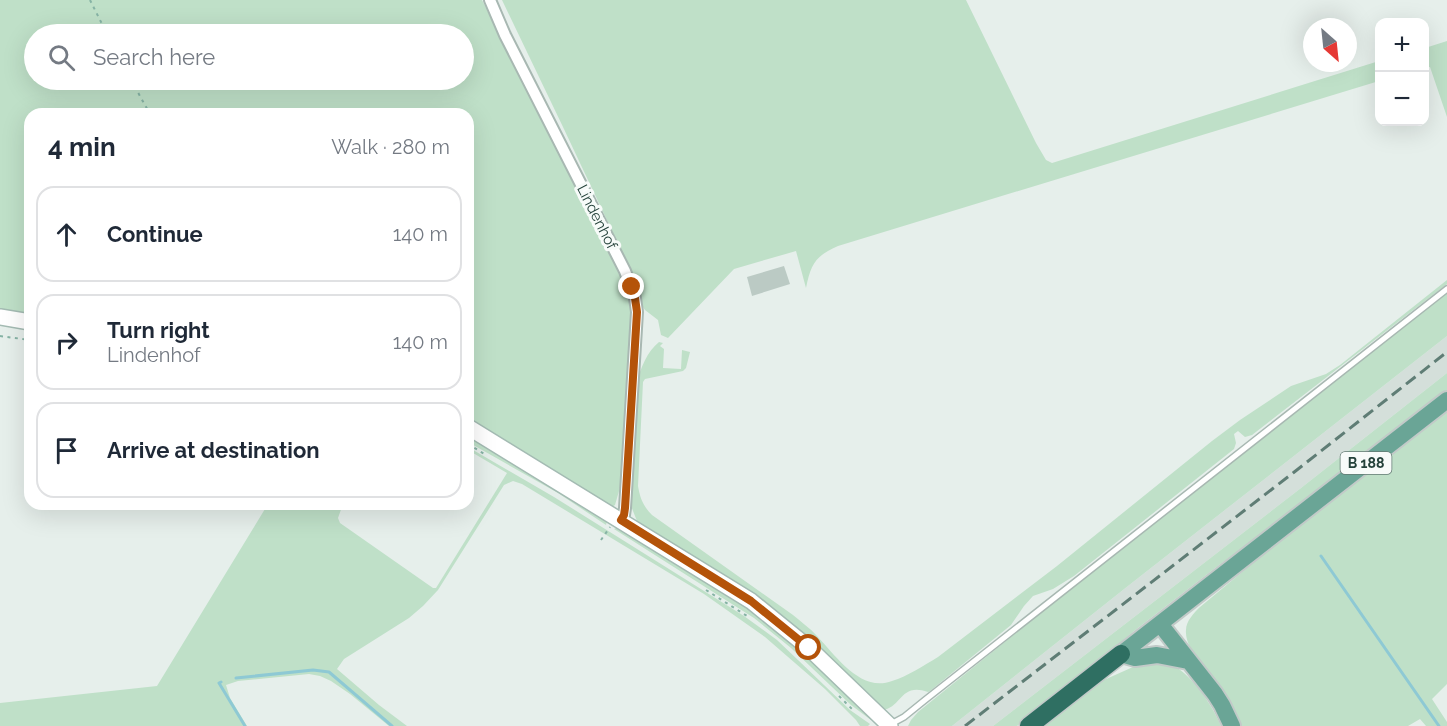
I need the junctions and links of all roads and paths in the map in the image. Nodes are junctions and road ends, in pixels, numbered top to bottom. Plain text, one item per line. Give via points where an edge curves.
1 (90, 0) edge
2 (490, 0) edge
3 (102, 24) edge
4 (137, 90) edge
5 (147, 108) edge
6 (1447, 289) edge
7 (0, 317) edge
8 (24, 321) edge
9 (0, 336) edge
10 (24, 339) edge
11 (1447, 400) edge
12 (474, 431) edge
13 (474, 447) edge
14 (489, 456) dead end
15 (621, 520) junction
16 (706, 590) dead end
17 (753, 620) dead end
18 (1160, 624) junction
19 (1121, 654) junction
20 (1188, 661) junction
21 (837, 694) dead end
22 (860, 715) dead end
23 (889, 725) edge
24 (1029, 726) edge
25 (1232, 726) edge

1 - 3 path
2 - 15 street, Lindenhof via 635,298 626,497
4 - 5 path
6 - 23 lane via 926,700
7 - 8 main road
9 - 10 path
11 - 18 main road, B 188
12 - 15 main road
13 - 14 path
15 - 23 main road via 770,615
16 - 17 path
18 - 19 main road, B 188
18 - 20 main road
19 - 20 main road
19 - 24 highway, B 188
20 - 25 main road via 1215,694
21 - 22 path

